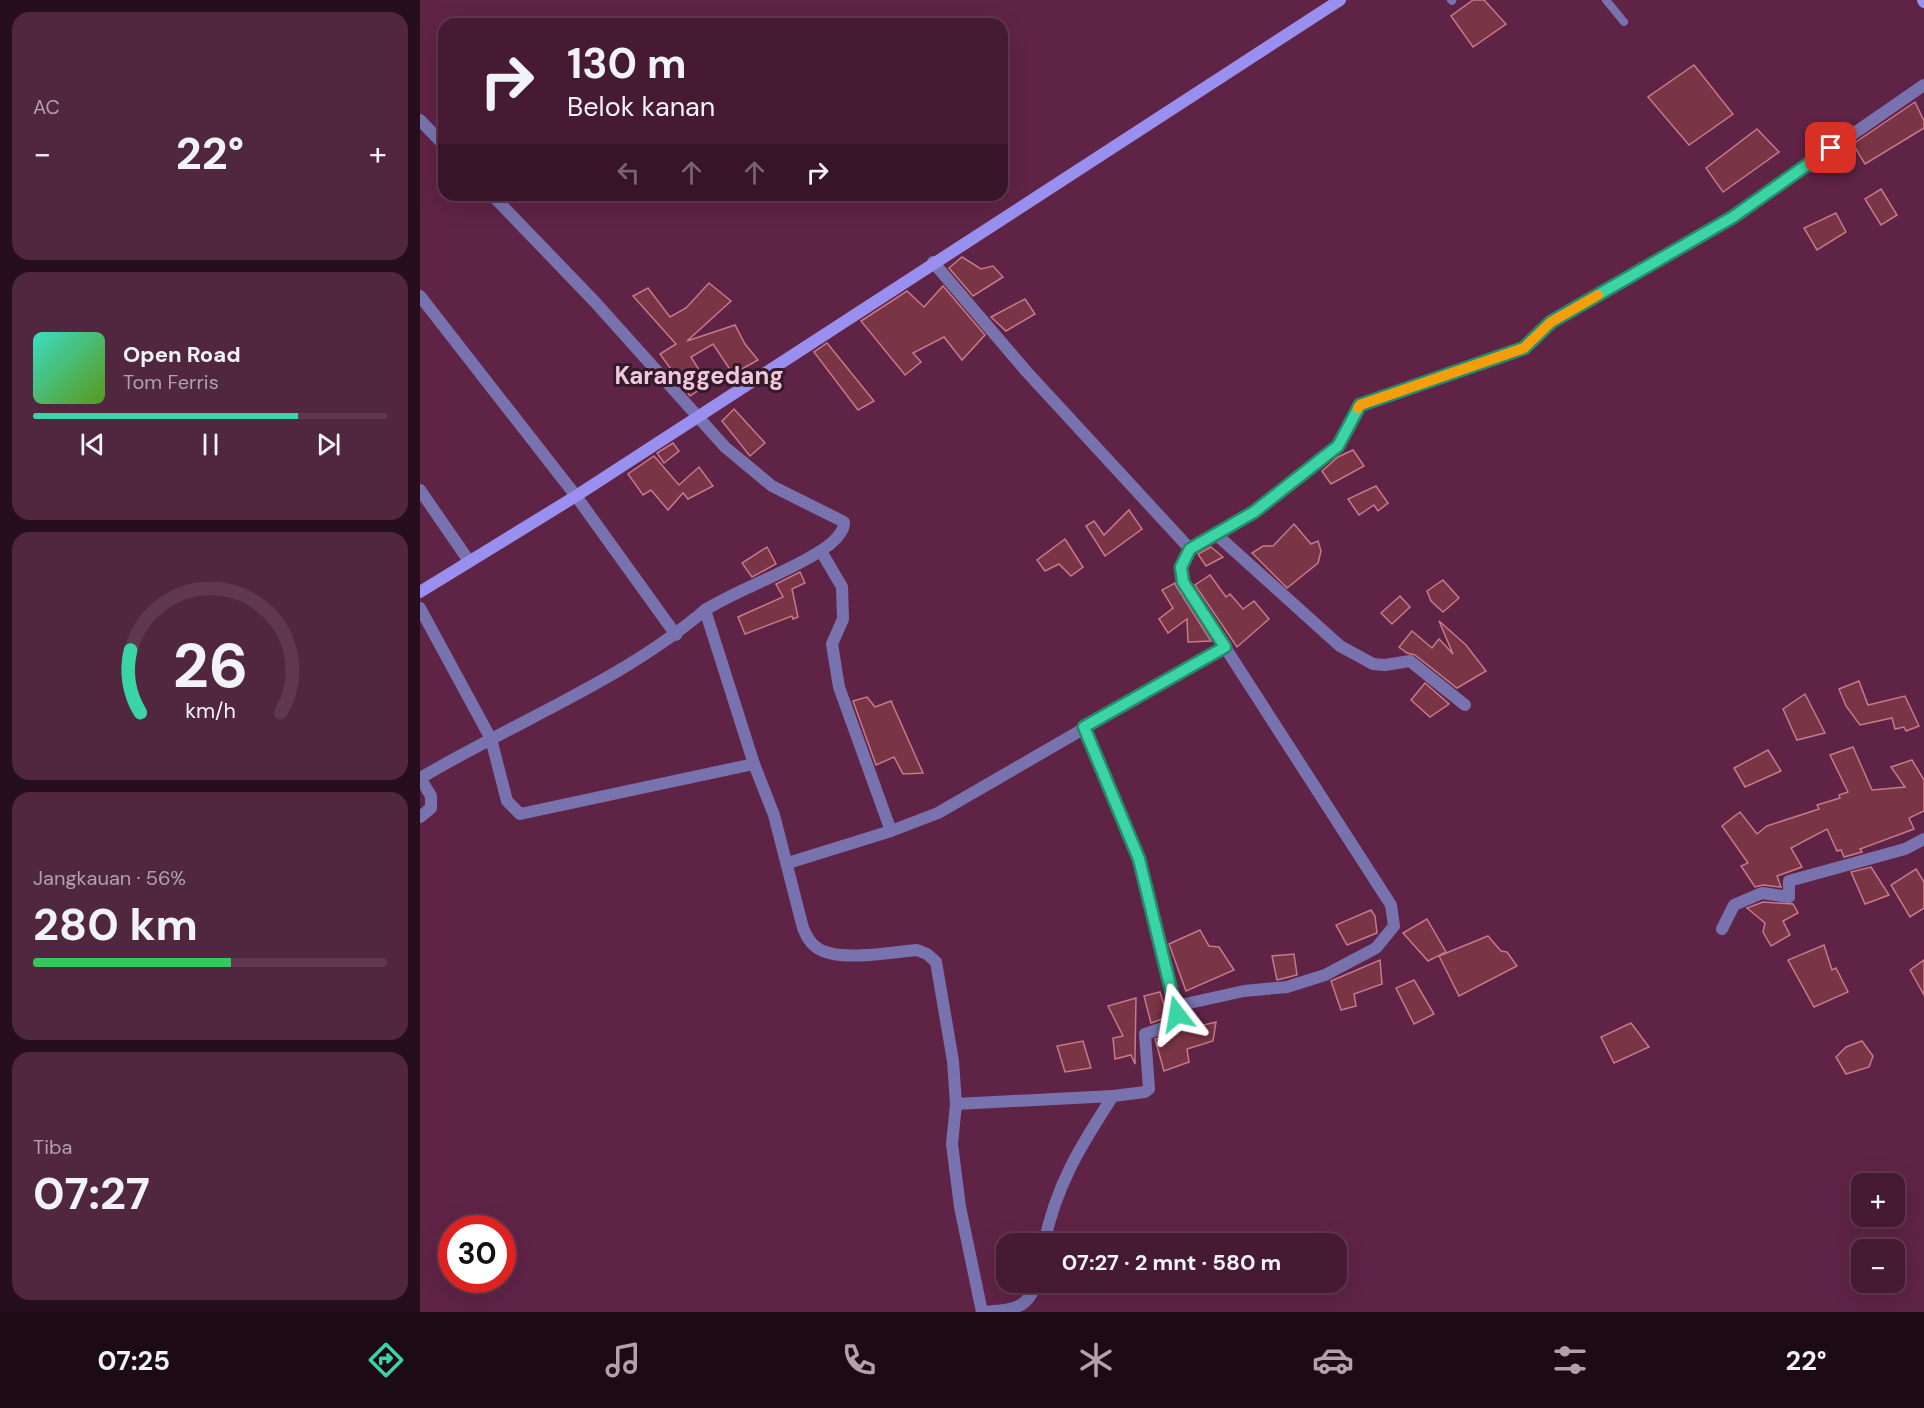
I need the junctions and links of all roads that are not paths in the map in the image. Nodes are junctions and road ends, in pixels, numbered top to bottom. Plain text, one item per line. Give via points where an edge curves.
1 (1340, 0) edge
2 (1606, 0) edge
3 (1624, 22) dead end
4 (1924, 85) edge
5 (420, 120) edge
6 (438, 139) edge
7 (498, 201) edge
8 (933, 262) junction
9 (420, 296) edge
10 (698, 417) junction
11 (420, 490) edge
12 (576, 496) junction
13 (1218, 536) junction
14 (1190, 549) junction
15 (821, 550) junction
16 (469, 561) junction
17 (420, 592) edge
18 (420, 608) edge
19 (705, 610) junction
20 (676, 634) junction
21 (1225, 647) junction
22 (1465, 705) dead end
23 (1084, 727) junction
24 (491, 739) junction
25 (754, 764) junction
26 (420, 817) edge
27 (891, 831) junction
28 (1924, 839) edge
29 (788, 863) junction
30 (1722, 929) dead end
31 (1176, 1006) junction
32 (1113, 1096) junction
33 (956, 1104) junction
34 (1046, 1233) edge
35 (1033, 1293) edge
36 (982, 1312) edge

1 - 8 street
2 - 3 lane
4 - 13 street via 1733,217 1551,322 1524,348 1360,405 1338,446
5 - 6 street
7 - 10 street
8 - 10 street
8 - 14 street via 1026,371
9 - 12 street
10 - 12 street
10 - 15 street via 772,486 844,522 838,536
11 - 16 street
12 - 16 street
12 - 20 street
13 - 14 street
13 - 22 street via 1340,646 1373,664 1410,661
14 - 21 street via 1181,567 1183,582
15 - 19 street
15 - 27 street via 842,587 843,619 832,644 839,687
16 - 17 street
18 - 24 street
19 - 20 street
19 - 25 street
20 - 24 street
21 - 23 street
21 - 31 street via 1391,905 1394,926 1376,948 1325,975 1287,987 1244,991
23 - 27 street via 938,813
23 - 31 street via 1139,859
24 - 25 street via 507,801 520,814
24 - 26 street via 422,778 432,803
25 - 29 street
27 - 29 street
28 - 30 street via 1905,849 1789,881 1789,897 1762,893 1734,906
29 - 33 street via 803,928 816,948 834,956 916,950 933,959 939,970
31 - 32 street via 1172,1025 1144,1036 1149,1089
32 - 33 street
32 - 34 street via 1069,1165
33 - 36 street via 952,1144 960,1207
35 - 36 street via 1016,1309

